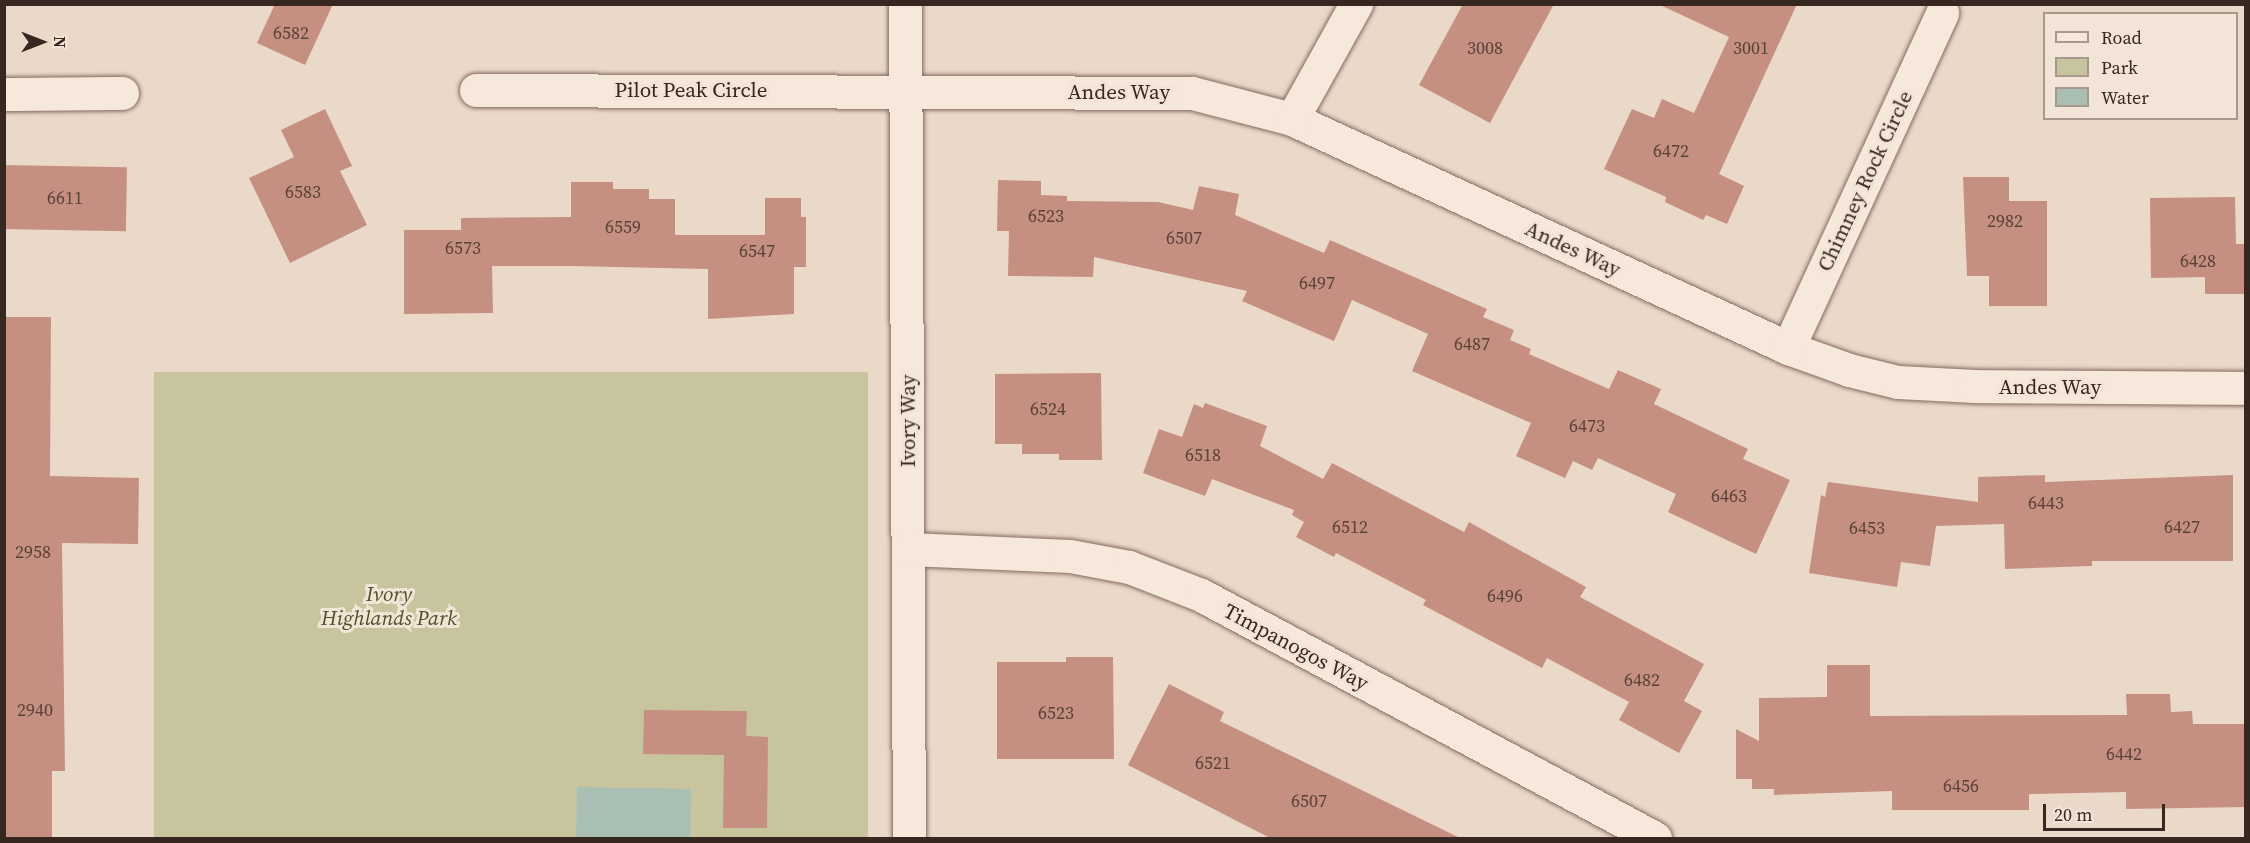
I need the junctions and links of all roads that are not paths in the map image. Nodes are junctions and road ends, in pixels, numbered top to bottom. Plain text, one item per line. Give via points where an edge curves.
1 (905, 4) edge
2 (1356, 4) edge
3 (1942, 13) dead end
4 (476, 90) dead end
5 (906, 92) junction
6 (122, 93) dead end
7 (4, 94) edge
8 (1292, 119) junction
9 (1788, 348) junction
10 (2246, 388) edge
11 (909, 549) junction
12 (909, 838) edge
13 (1655, 838) edge

1 - 5 street, Ivory Way
2 - 8 street
3 - 9 street, Chimney Rock Circle
4 - 5 street, Pilot Peak Circle
5 - 8 street, Andes Way via 1192,93
5 - 11 street, Ivory Way
6 - 7 street
8 - 9 street, Andes Way
9 - 10 street, Andes Way via 1898,382
11 - 12 street, Ivory Way
11 - 13 street, Timpanogos Way via 1070,556 1129,567 1190,591

